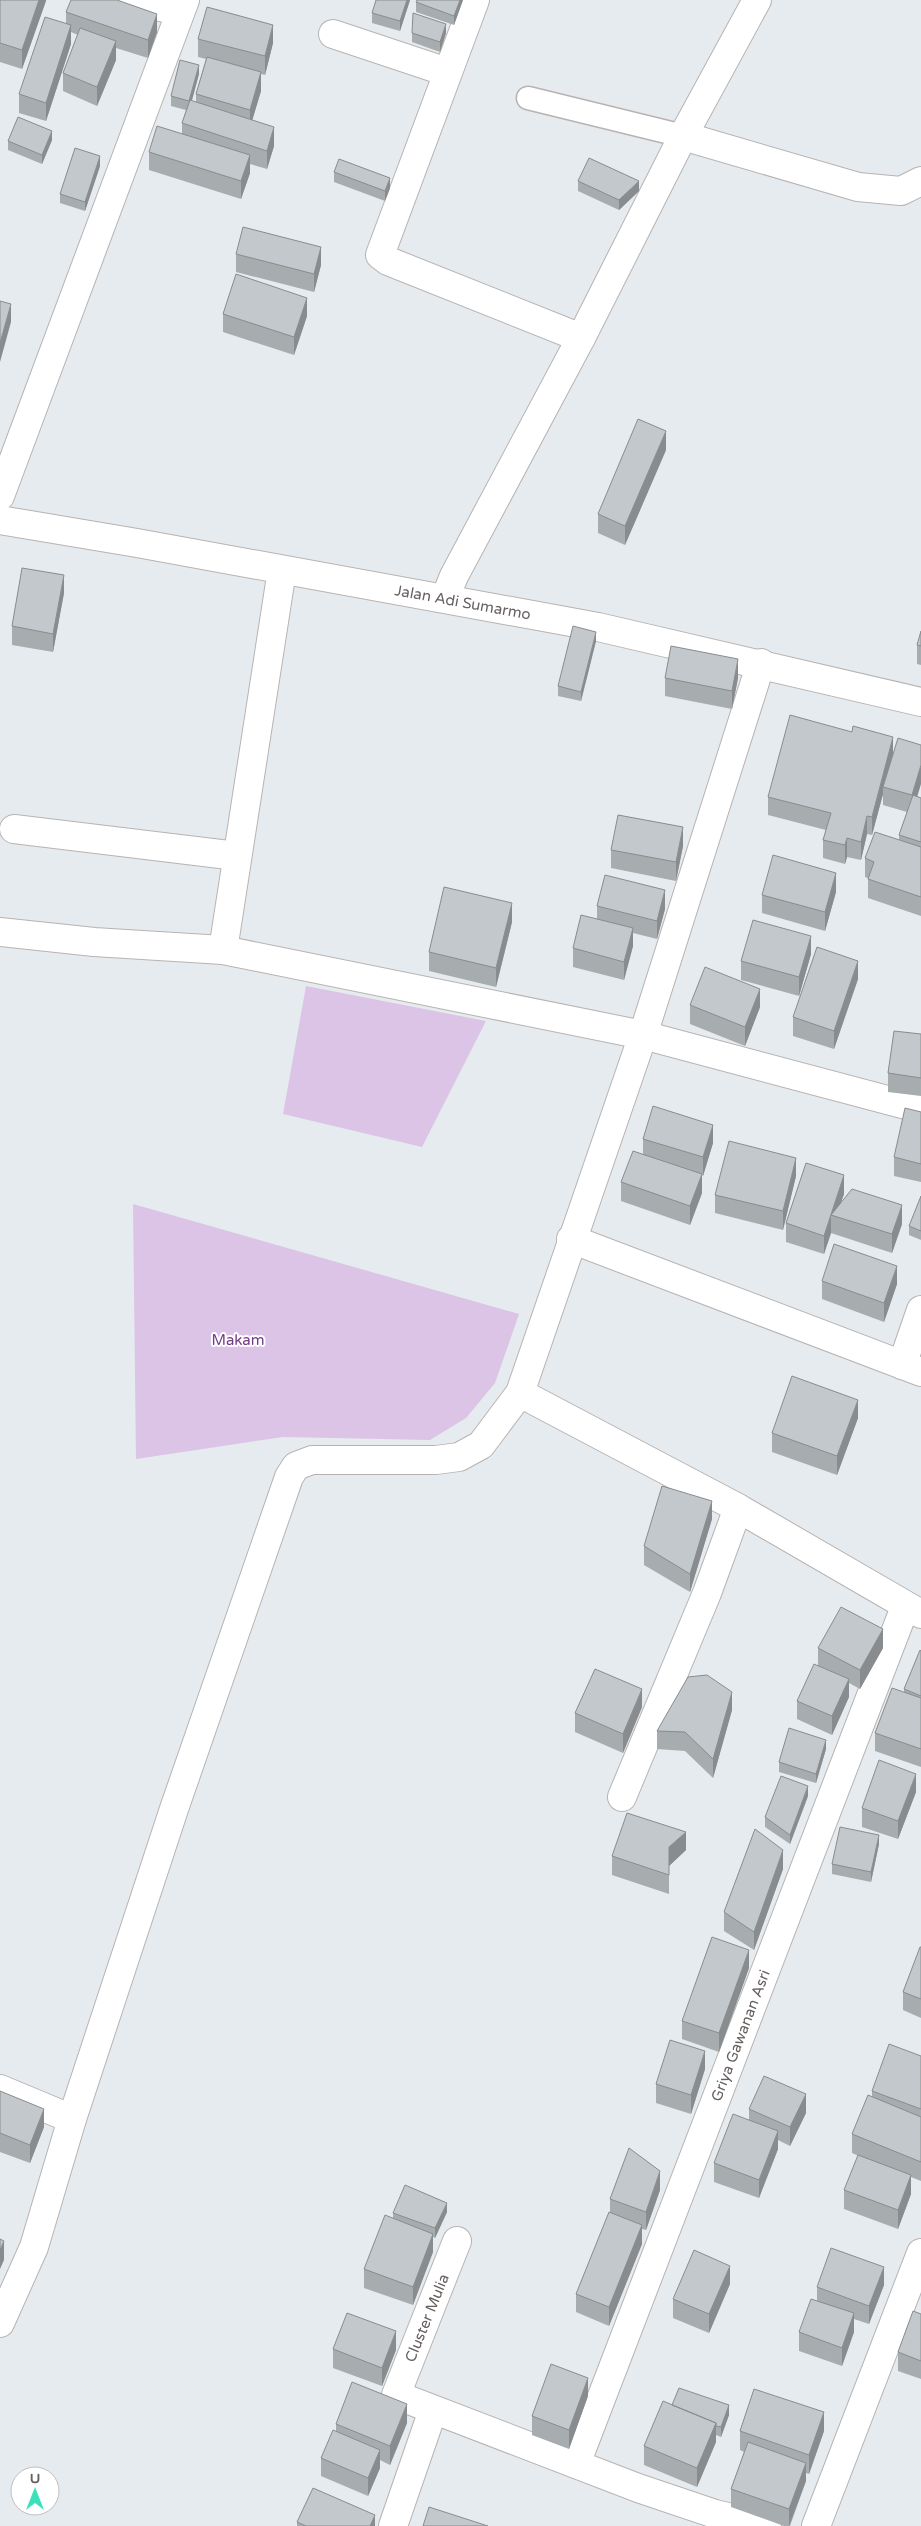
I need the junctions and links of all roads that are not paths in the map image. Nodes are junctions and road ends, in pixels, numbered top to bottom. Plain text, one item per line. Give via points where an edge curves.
1 (133, 0) edge
2 (475, 0) edge
3 (757, 0) edge
4 (183, 6) edge
5 (333, 34) dead end
6 (447, 72) junction
7 (528, 98) dead end
8 (683, 136) junction
9 (921, 181) edge
10 (581, 338) junction
11 (0, 496) edge
12 (0, 520) edge
13 (282, 570) junction
14 (445, 598) junction
15 (761, 663) junction
16 (921, 702) edge
17 (14, 829) dead end
18 (237, 856) junction
19 (0, 932) edge
20 (223, 950) junction
21 (643, 1035) junction
22 (921, 1109) edge
23 (571, 1239) junction
24 (921, 1310) edge
25 (912, 1368) edge
26 (520, 1392) junction
27 (738, 1508) junction
28 (913, 1611) edge
29 (622, 1797) dead end
30 (0, 2089) edge
31 (72, 2119) junction
32 (457, 2240) dead end
33 (921, 2253) edge
34 (0, 2323) edge
35 (434, 2410) junction
36 (576, 2464) junction
37 (712, 2520) edge
38 (393, 2526) edge
39 (767, 2526) edge
40 (816, 2526) edge

1 - 4 street
2 - 6 street
3 - 8 street
4 - 11 street
5 - 6 street
6 - 10 street via 382,250 382,259
7 - 8 lane
8 - 9 street via 858,187 901,191
8 - 10 street
10 - 14 street
12 - 13 street, Jalan Adi Sumarmo
13 - 14 street, Jalan Adi Sumarmo
13 - 18 street
14 - 15 street, Jalan Adi Sumarmo via 598,626
15 - 16 street, Jalan Adi Sumarmo
15 - 21 street
17 - 18 street
18 - 20 street
19 - 20 street
20 - 21 street
21 - 22 street
21 - 23 street
23 - 25 street
23 - 26 street
24 - 25 street
26 - 27 street
26 - 31 street via 480,1445 458,1457 436,1460 312,1460 296,1466 289,1477
27 - 28 street
27 - 29 street via 707,1593
28 - 36 street, Griya Gawanan Asri
30 - 31 street
31 - 34 street via 34,2247
32 - 35 street, Cluster Mulia via 396,2395
33 - 40 street
35 - 36 street
35 - 38 street
36 - 37 street
37 - 39 street

